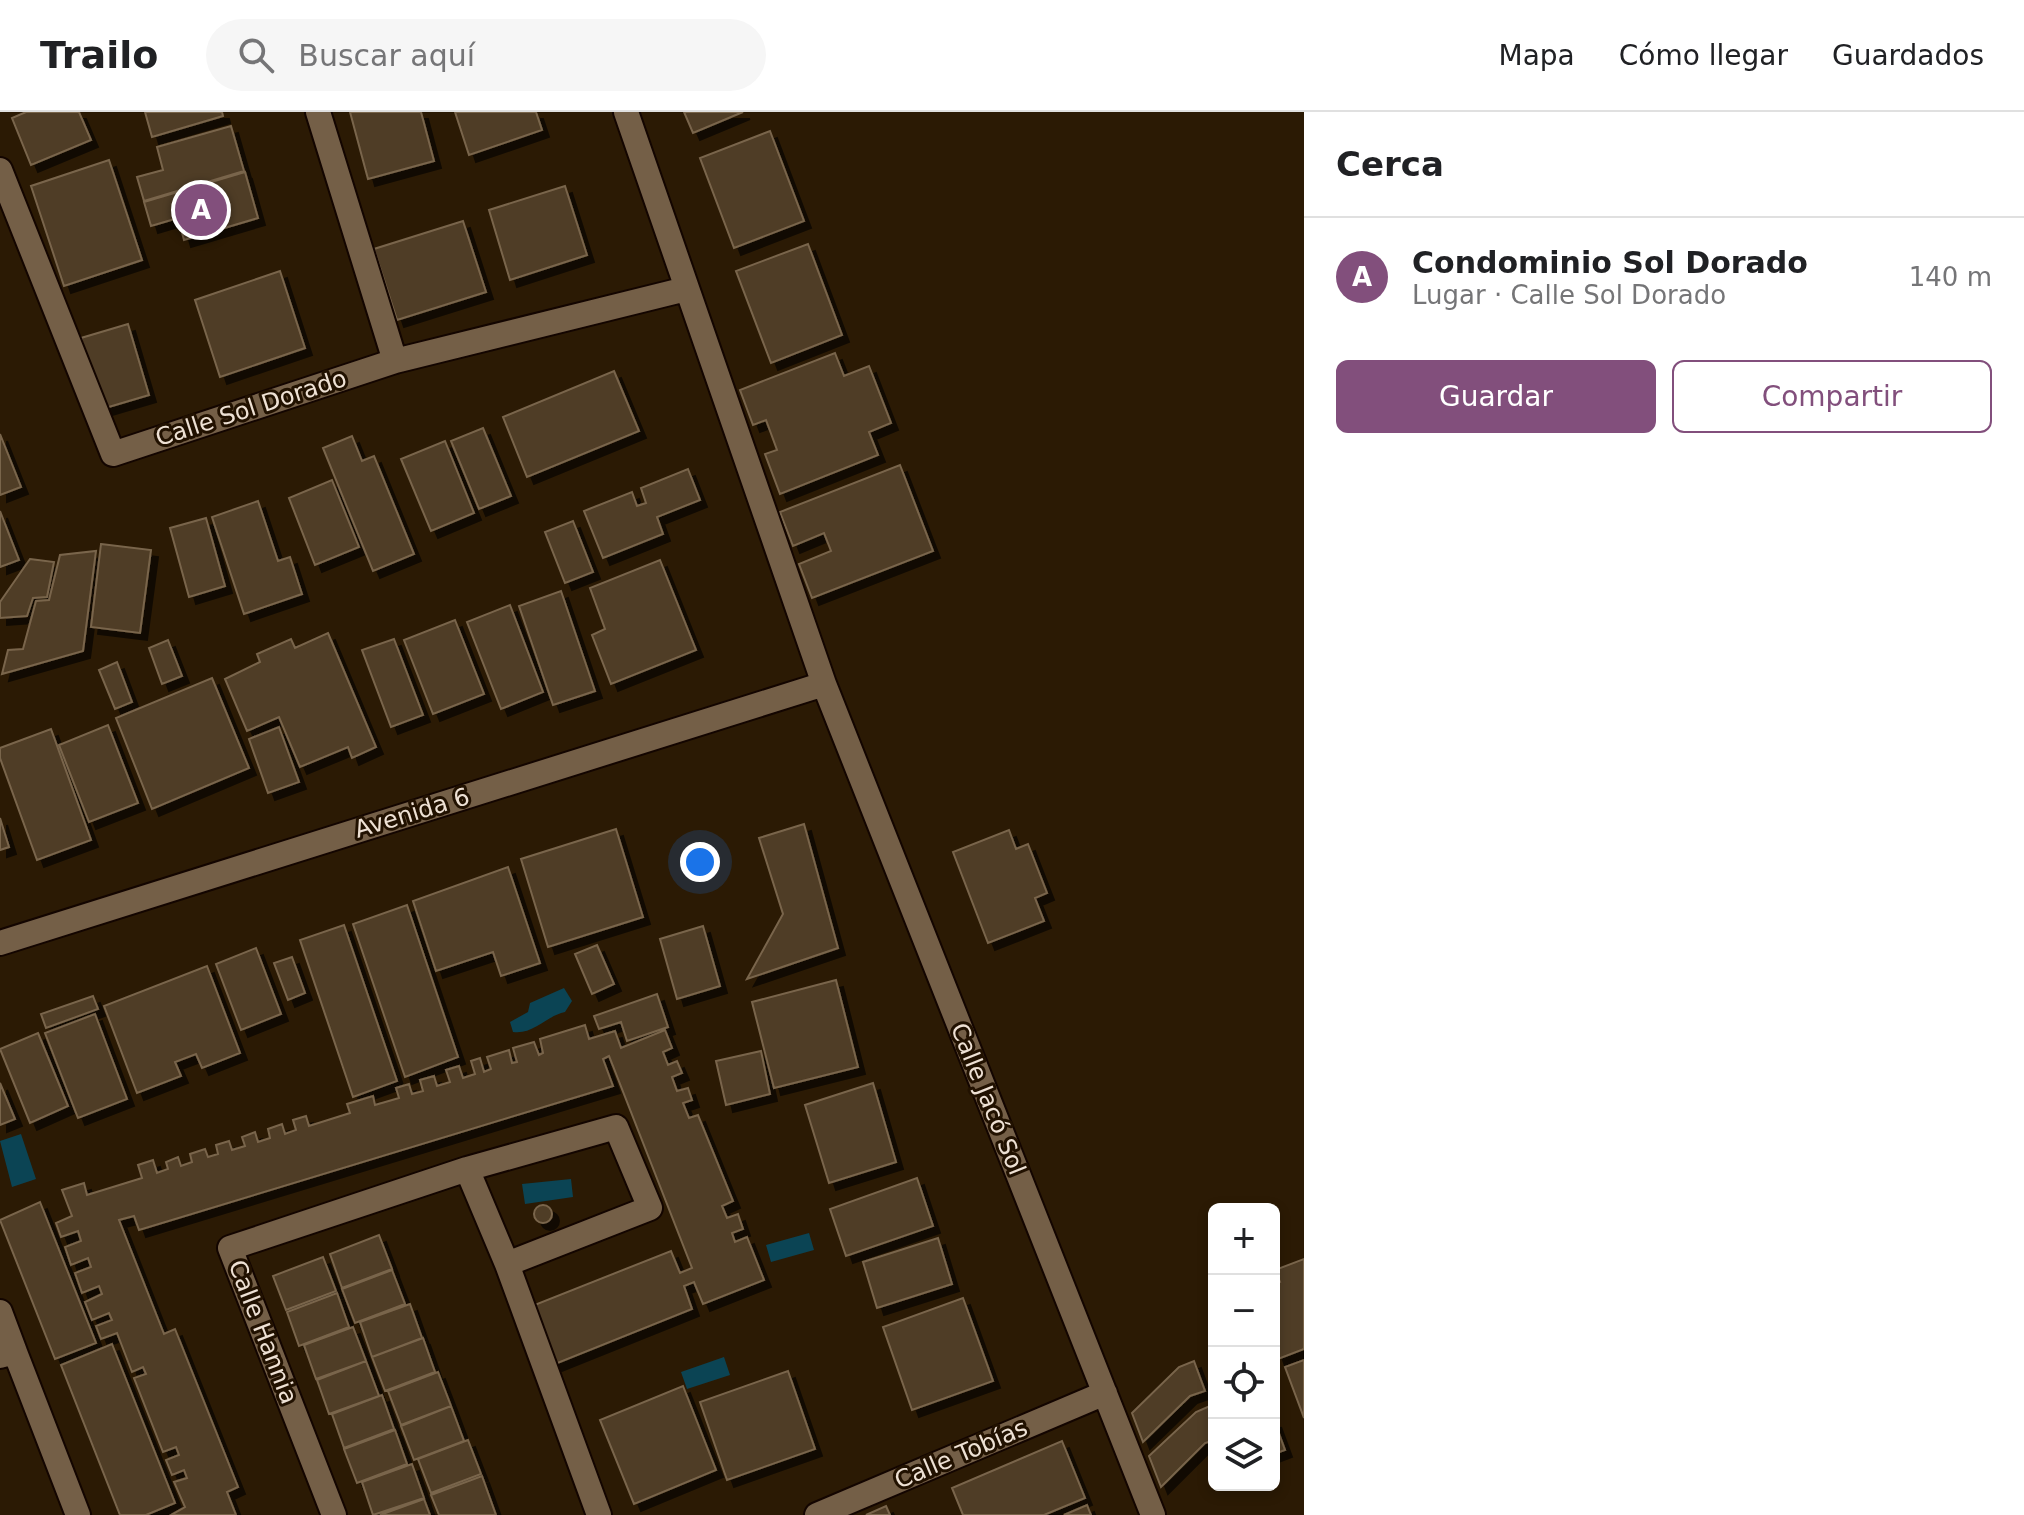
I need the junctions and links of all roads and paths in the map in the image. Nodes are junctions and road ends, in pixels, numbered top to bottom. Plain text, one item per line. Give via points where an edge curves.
1 (318, 112) edge
2 (626, 112) edge
3 (0, 170) edge
4 (686, 289) junction
5 (395, 361) junction
6 (824, 684) junction
7 (0, 943) edge
8 (467, 1169) junction
9 (507, 1264) junction
10 (0, 1312) edge
11 (8, 1354) edge
12 (1105, 1393) junction
13 (78, 1515) edge
14 (334, 1515) edge
15 (599, 1515) edge
16 (817, 1515) edge
17 (1153, 1515) edge

1 - 5 street
2 - 4 street
3 - 5 street, Calle Sol Dorado via 113,454
4 - 5 street, Calle Sol Dorado
4 - 6 street
6 - 7 street, Avenida 6
6 - 12 street, Calle Jacó Sol
8 - 9 street
8 - 9 street, Calle Hannia via 616,1127 622,1141 650,1208
8 - 14 street, Calle Hannia via 230,1248
9 - 15 street
10 - 11 street
11 - 13 street
12 - 16 street, Calle Tobías
12 - 17 street, Calle Jacó Sol

